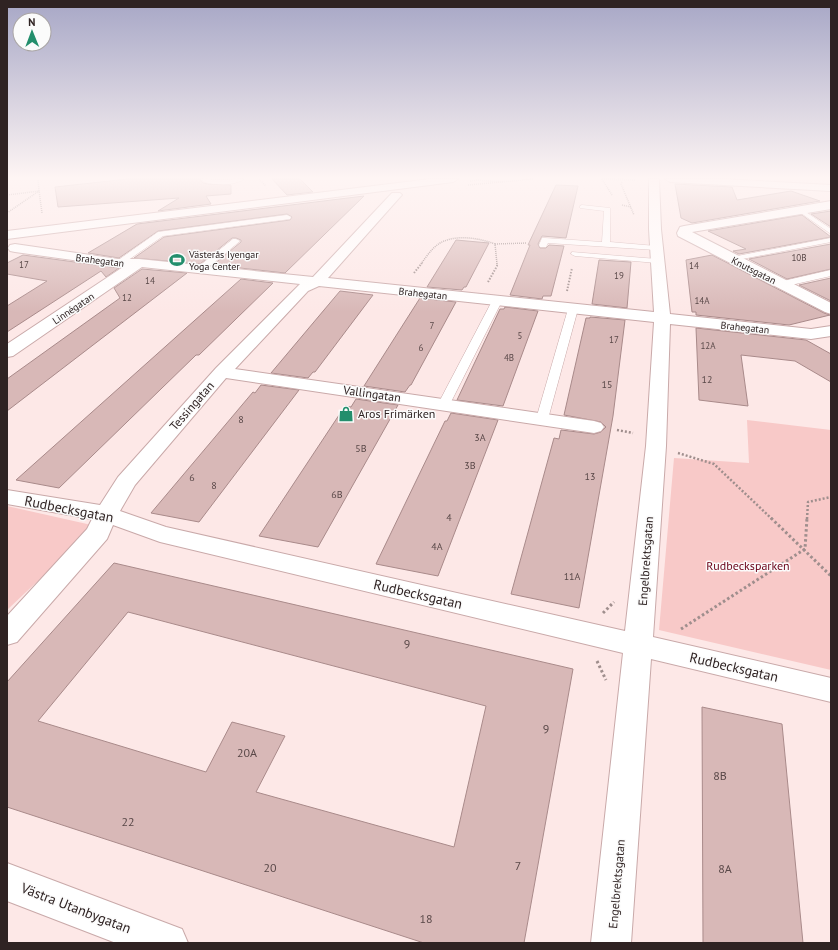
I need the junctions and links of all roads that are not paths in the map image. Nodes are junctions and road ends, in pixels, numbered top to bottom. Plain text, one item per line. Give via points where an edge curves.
1 (34, 223) edge
2 (150, 223) edge
3 (240, 223) edge
4 (365, 223) edge
5 (607, 223) edge
6 (656, 223) edge
7 (719, 223) edge
8 (819, 223) edge
9 (7, 226) edge
10 (831, 232) edge
11 (831, 240) edge
12 (236, 241) dead end
13 (11, 242) edge
14 (606, 244) junction
15 (543, 245) dead end
16 (576, 254) dead end
17 (657, 255) junction
18 (732, 259) junction
19 (118, 263) junction
20 (139, 263) junction
21 (201, 269) junction
22 (831, 273) edge
23 (316, 282) junction
24 (782, 284) junction
25 (497, 301) junction
26 (573, 309) junction
27 (831, 309) edge
28 (662, 319) junction
29 (831, 332) edge
30 (7, 352) edge
31 (222, 372) junction
32 (444, 404) junction
33 (542, 419) junction
34 (594, 427) dead end
35 (7, 497) edge
36 (106, 514) junction
37 (7, 634) edge
38 (639, 645) junction
39 (831, 690) edge
40 (7, 882) edge
41 (168, 943) edge
42 (611, 943) edge

1 - 9 street
2 - 13 street
3 - 19 lane via 161,234
4 - 23 street, Tessingatan
5 - 14 lane
6 - 17 street, Engelbrektsgatan
7 - 18 street, Knutsgatan via 685,229 683,233
8 - 10 lane
11 - 18 lane
12 - 21 lane
13 - 19 street, Brahegatan
14 - 15 lane via 545,240
14 - 17 lane
16 - 17 lane
17 - 28 street, Engelbrektsgatan
18 - 24 street, Knutsgatan
19 - 20 street, Brahegatan
20 - 21 street, Brahegatan
20 - 30 street, Linnégatan
21 - 23 street, Brahegatan
22 - 24 lane
23 - 25 street, Brahegatan
23 - 31 street, Tessingatan via 303,288
24 - 27 street, Knutsgatan
25 - 26 street, Brahegatan
25 - 32 lane
26 - 28 street, Brahegatan
26 - 33 lane
28 - 29 street, Brahegatan via 811,334
28 - 38 street, Engelbrektsgatan via 656,446
31 - 32 street, Vallingatan
31 - 36 street, Tessingatan via 126,482
32 - 33 street, Vallingatan
33 - 34 street, Vallingatan
35 - 36 street, Rudbecksgatan
36 - 37 street, Tessingatan via 98,533
36 - 38 street, Rudbecksgatan via 160,534
38 - 39 street, Rudbecksgatan
38 - 42 street, Engelbrektsgatan
40 - 41 street, Västra Utanbygatan

